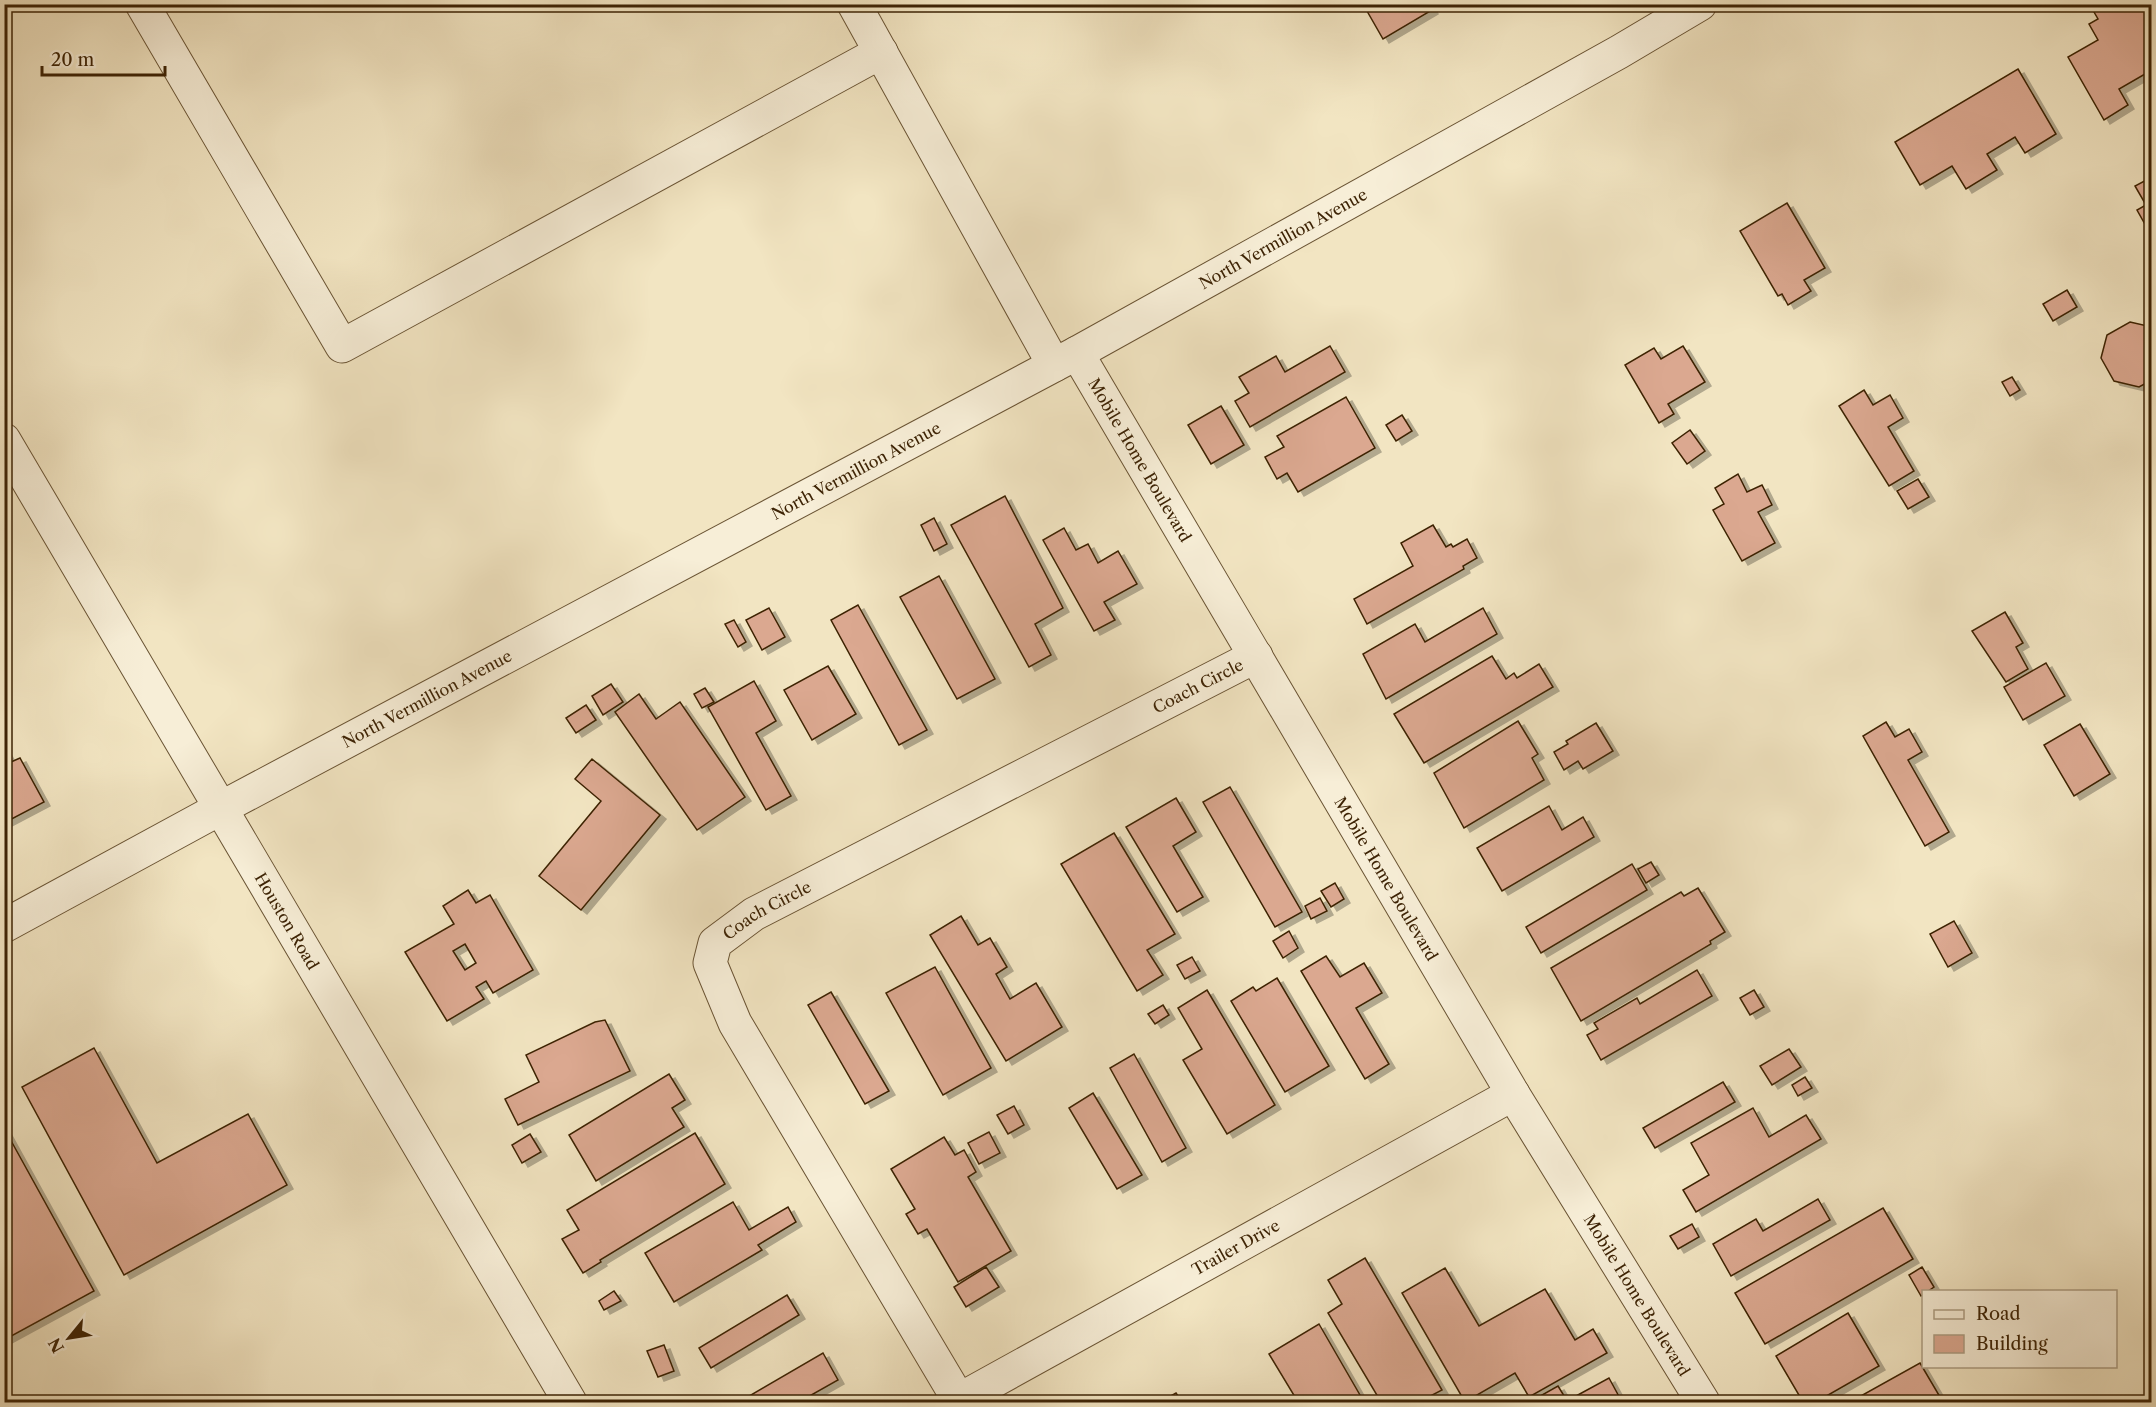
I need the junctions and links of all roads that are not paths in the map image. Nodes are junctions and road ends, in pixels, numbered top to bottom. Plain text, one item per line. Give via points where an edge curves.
1 (142, 4) edge
2 (854, 4) edge
3 (1700, 4) edge
4 (881, 52) junction
5 (1065, 359) junction
6 (4, 440) edge
7 (1256, 656) junction
8 (220, 808) junction
9 (4, 926) edge
10 (1513, 1094) junction
11 (959, 1401) edge
12 (570, 1402) edge
13 (1703, 1402) edge

1 - 4 street via 342,346
2 - 4 street, Mobile Home Boulevard
3 - 5 street, North Vermillion Avenue
4 - 5 street, Mobile Home Boulevard
5 - 7 street, Mobile Home Boulevard
5 - 8 street, North Vermillion Avenue
6 - 8 street, Houston Road
7 - 10 street, Mobile Home Boulevard
7 - 11 street, Coach Circle via 754,914 715,943 710,963 735,1023
8 - 9 street, North Vermillion Avenue
8 - 12 street, Houston Road
10 - 11 street, Trailer Drive
10 - 13 street, Mobile Home Boulevard

